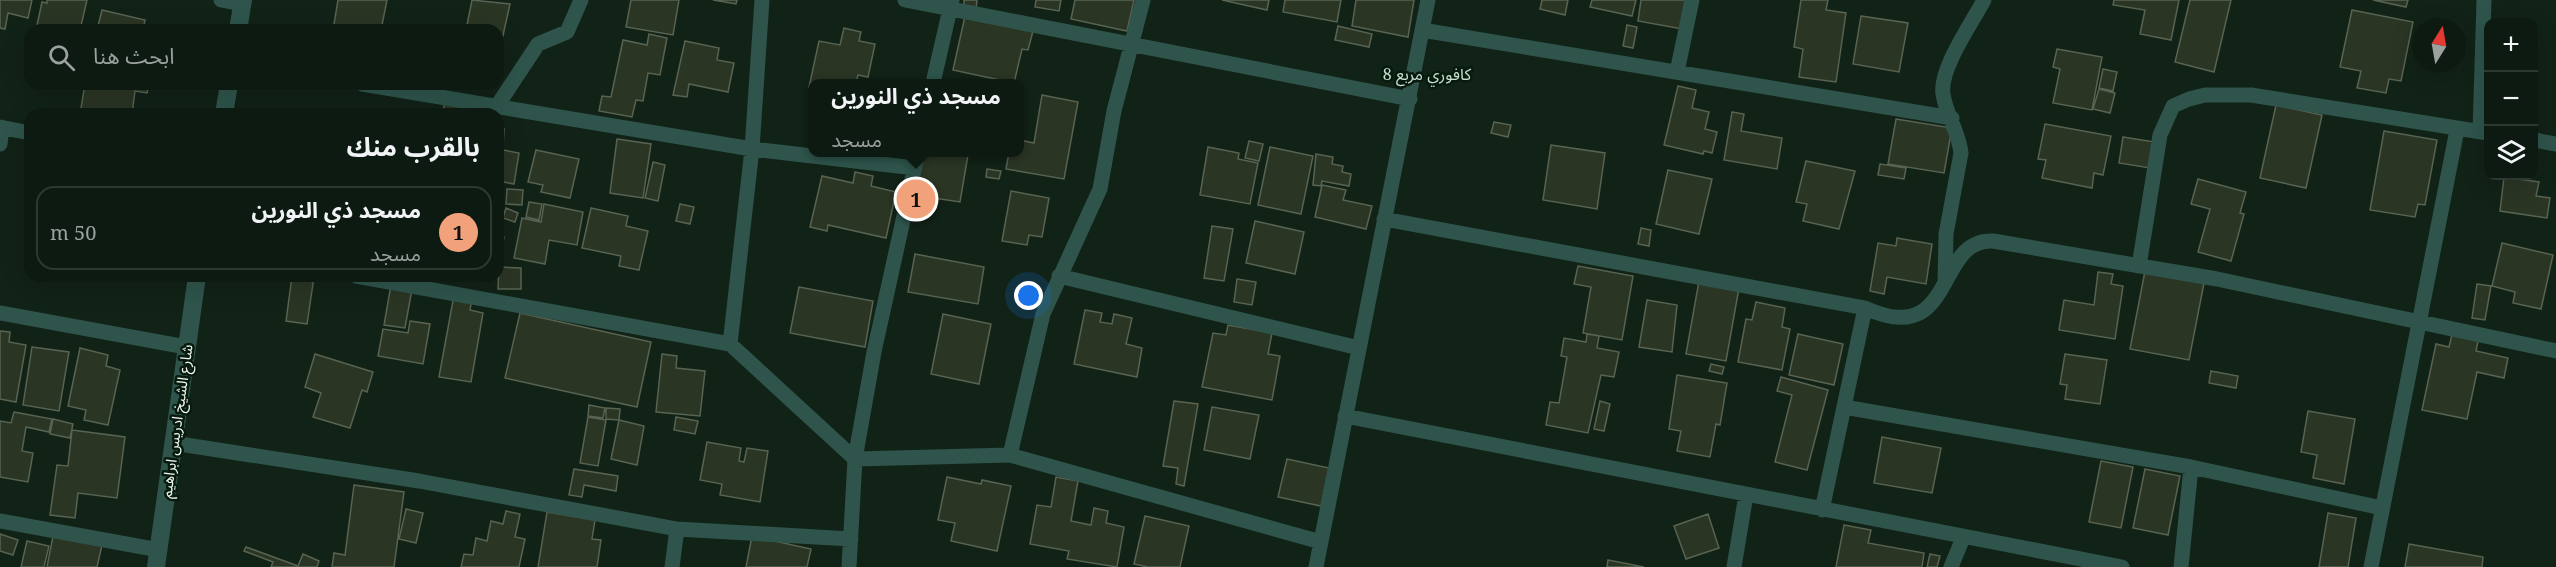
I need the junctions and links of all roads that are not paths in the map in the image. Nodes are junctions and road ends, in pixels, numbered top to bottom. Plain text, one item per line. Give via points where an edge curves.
1 (221, 0) edge
2 (581, 0) edge
3 (762, 0) edge
4 (905, 0) edge
5 (1143, 0) edge
6 (1428, 0) edge
7 (1692, 0) edge
8 (1984, 0) edge
9 (2484, 0) edge
10 (242, 2) edge
11 (951, 5) edge
12 (239, 24) edge
13 (1422, 30) junction
14 (1132, 46) junction
15 (1677, 72) junction
16 (934, 79) edge
17 (228, 90) edge
18 (399, 90) edge
19 (1410, 99) junction
20 (497, 106) junction
21 (225, 108) edge
22 (1952, 118) junction
23 (2484, 126) edge
24 (1, 128) edge
25 (2457, 130) junction
26 (24, 132) edge
27 (2484, 132) edge
28 (2538, 141) edge
29 (0, 144) edge
30 (2556, 144) edge
31 (752, 149) junction
32 (808, 153) edge
33 (872, 157) edge
34 (917, 160) edge
35 (1384, 219) junction
36 (2139, 266) junction
37 (1059, 276) junction
38 (196, 282) edge
39 (389, 282) edge
40 (1945, 283) junction
41 (1865, 308) junction
42 (0, 313) edge
43 (2420, 321) junction
44 (730, 344) junction
45 (186, 347) junction
46 (1359, 348) junction
47 (2556, 351) edge
48 (1844, 408) junction
49 (1346, 416) junction
50 (173, 443) junction
51 (1010, 455) junction
52 (855, 459) junction
53 (2191, 467) junction
54 (1746, 495) junction
55 (2382, 508) junction
56 (1822, 510) junction
57 (0, 521) edge
58 (677, 529) junction
59 (1963, 538) junction
60 (851, 539) junction
61 (1321, 542) junction
62 (157, 559) edge
63 (672, 567) edge
64 (849, 567) edge
65 (1316, 567) edge
66 (1734, 567) edge
67 (1952, 567) edge
68 (2122, 567) edge
69 (2181, 567) edge
70 (2370, 567) edge

1 - 10 street
2 - 20 street via 567,32 538,44
3 - 31 street
4 - 11 street
5 - 14 street
6 - 13 street
7 - 15 street
8 - 22 street via 1949,65 1943,85
9 - 23 street
10 - 12 street
11 - 14 street
11 - 16 street
13 - 15 street
13 - 19 street
14 - 19 street
14 - 37 street via 1114,111 1100,189
15 - 22 street
17 - 21 street
18 - 20 street
19 - 35 street
20 - 31 street
22 - 40 street via 1961,153 1946,234
24 - 26 street
24 - 29 street
25 - 27 street
25 - 36 street via 2251,95 2189,99 2174,106 2160,135
25 - 43 street
28 - 30 street
31 - 32 street
31 - 44 street
33 - 34 street
34 - 52 street via 874,352
35 - 41 street
35 - 46 street
36 - 40 street via 1984,240 1964,252
36 - 43 street
37 - 46 street
37 - 51 street via 1043,314
38 - 45 street, شارع الشيخ ادريس ابراهيم
39 - 44 street
40 - 41 street via 1926,309 1913,314 1884,316
41 - 48 street
42 - 45 street
43 - 47 street
43 - 55 street
44 - 52 street
45 - 50 street, شارع الشيخ ادريس ابراهيم
46 - 49 street
48 - 53 street
48 - 56 street
49 - 54 street
49 - 61 street
50 - 58 street via 419,481
50 - 62 street, شارع الشيخ ادريس ابراهيم
51 - 52 street
51 - 61 street
52 - 60 street
53 - 55 street
53 - 69 street
54 - 56 street
54 - 66 street
55 - 70 street
56 - 59 street
57 - 62 street
58 - 60 street
58 - 63 street
59 - 67 street
59 - 68 street
60 - 64 street
61 - 65 street

